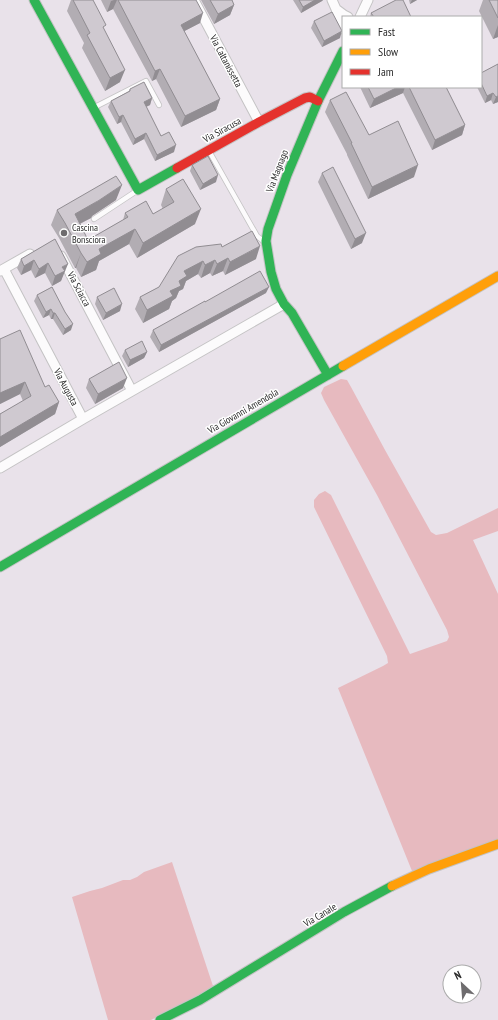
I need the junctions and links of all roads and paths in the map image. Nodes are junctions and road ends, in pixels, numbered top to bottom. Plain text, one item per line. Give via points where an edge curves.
1 (34, 0) edge
2 (194, 0) edge
3 (332, 0) edge
4 (368, 0) edge
5 (336, 8) junction
6 (346, 16) edge
7 (360, 16) edge
8 (342, 26) edge
9 (342, 53) edge
10 (318, 101) junction
11 (159, 105) dead end
12 (93, 108) junction
13 (259, 122) junction
14 (208, 150) junction
15 (138, 190) junction
16 (94, 219) dead end
17 (266, 241) junction
18 (57, 248) edge
19 (35, 252) edge
20 (2, 270) edge
21 (498, 276) edge
22 (284, 304) junction
23 (328, 375) junction
24 (132, 391) junction
25 (84, 419) junction
26 (0, 468) edge
27 (0, 567) edge
28 (498, 844) edge
29 (160, 1020) edge

1 - 12 street
2 - 13 street, Via Caltanissetta
3 - 5 street
4 - 7 street
5 - 6 street
5 - 8 street
9 - 10 street, Via Magnago
10 - 13 street, Via Siracusa via 310,97 305,98
10 - 17 street, Via Magnago via 287,175
11 - 12 lane via 146,81
12 - 15 street
13 - 14 street, Via Siracusa
14 - 15 street, Via Siracusa
14 - 17 lane via 257,236
15 - 16 lane, Via Siracusa
17 - 22 street, Via Magnago via 272,279
18 - 24 street, Via Sciacca
19 - 20 street
20 - 25 street, Via Augusta
21 - 23 street, Via Giovanni Amendola
22 - 23 street, Via Magnago via 292,313
22 - 24 street
23 - 27 street, Via Giovanni Amendola
24 - 25 street
25 - 26 street
28 - 29 street, Via Canale via 399,882 344,912 200,1000

